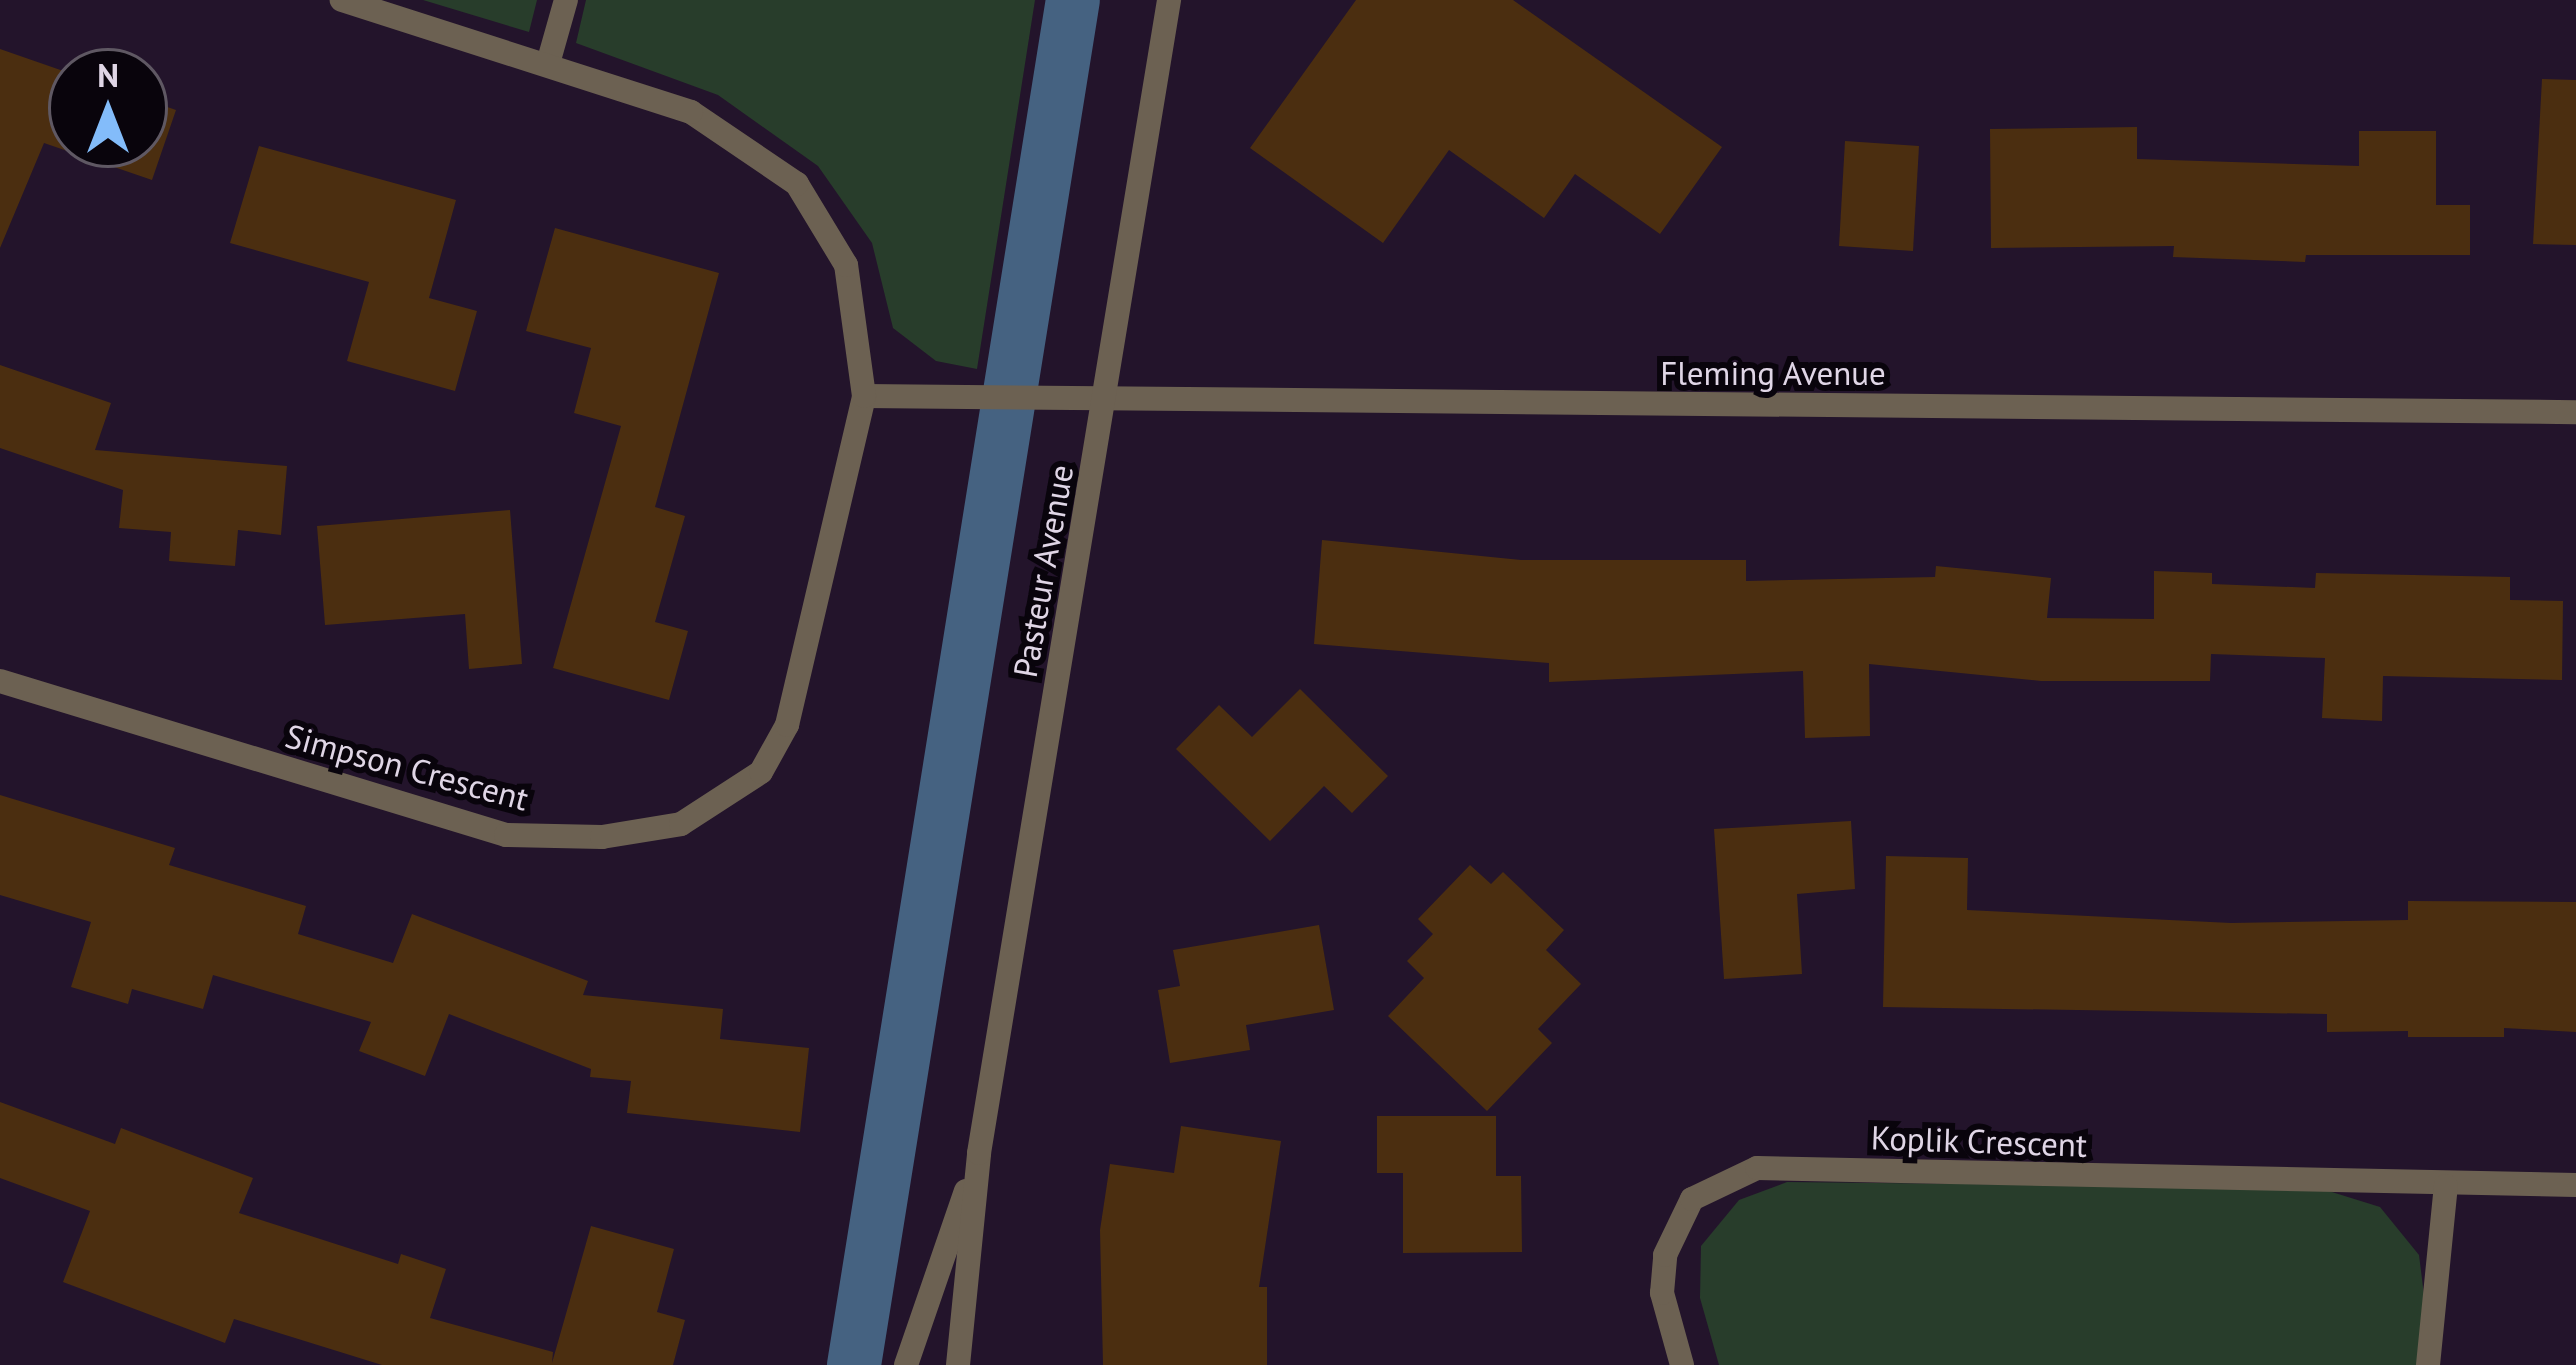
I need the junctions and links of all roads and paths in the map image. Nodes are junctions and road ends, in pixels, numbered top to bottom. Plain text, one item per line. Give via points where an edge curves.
1 (342, 0) edge
2 (566, 0) edge
3 (1169, 0) edge
4 (549, 60) junction
5 (864, 396) junction
6 (1105, 401) junction
7 (2576, 412) edge
8 (0, 681) edge
9 (979, 1153) junction
10 (2576, 1185) edge
11 (2446, 1186) junction
12 (906, 1365) edge
13 (958, 1365) edge
14 (1682, 1365) edge
15 (2428, 1365) edge

1 - 4 street
2 - 4 street
3 - 6 street, Pasteur Avenue
4 - 5 street via 691,112 797,184 846,265
5 - 6 street, Fleming Avenue
5 - 8 street, Simpson Crescent via 787,725 760,772 680,824 602,837 506,836
6 - 7 street, Fleming Avenue
6 - 9 street, Pasteur Avenue
9 - 12 street, Pasteur Avenue
9 - 13 street, Pasteur Avenue
10 - 11 street, Koplik Crescent
11 - 14 street, Koplik Crescent via 1757,1168 1692,1199 1664,1255 1662,1293
11 - 15 street

